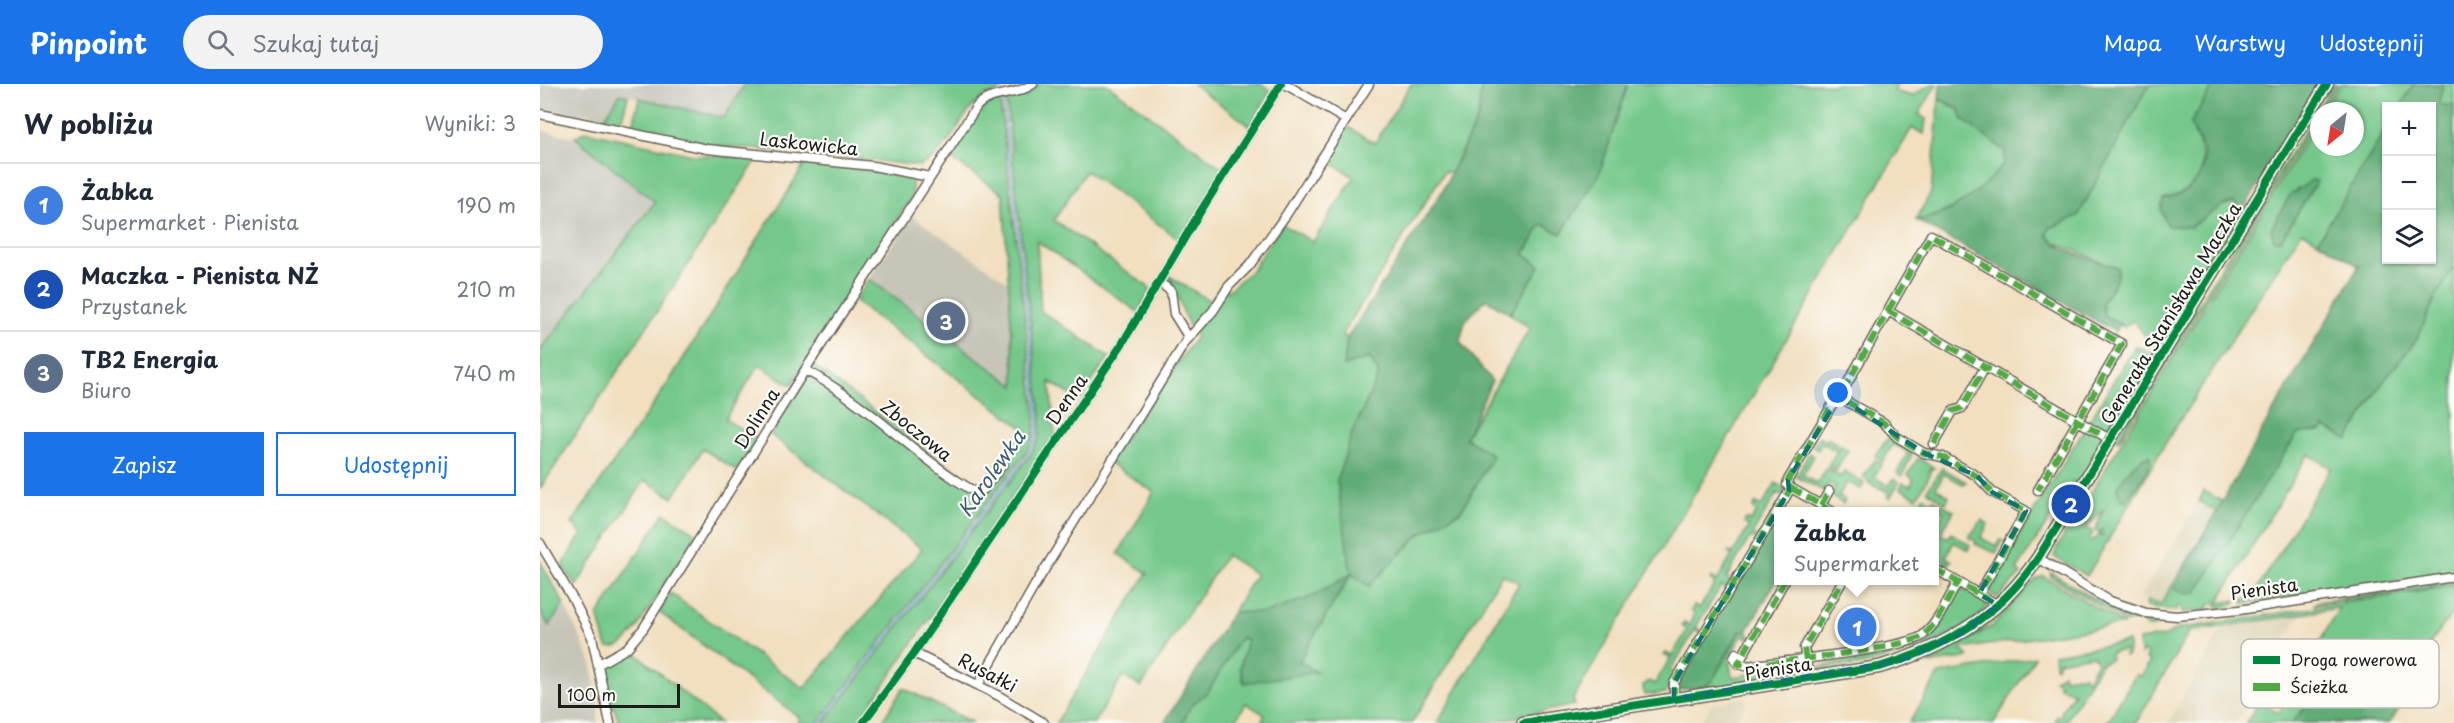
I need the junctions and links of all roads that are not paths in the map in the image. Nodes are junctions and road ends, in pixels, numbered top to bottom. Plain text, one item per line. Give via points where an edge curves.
1 (1033, 84) edge
2 (1283, 84) edge
3 (1369, 84) edge
4 (2327, 84) edge
5 (540, 114) edge
6 (1346, 120) junction
7 (930, 177) junction
8 (1160, 283) junction
9 (1888, 311) junction
10 (1189, 338) junction
11 (1985, 367) junction
12 (805, 370) junction
13 (1843, 391) dead end
14 (2078, 421) junction
15 (2111, 440) junction
16 (1934, 444) dead end
17 (1003, 464) dead end
18 (1791, 488) junction
19 (2038, 490) dead end
20 (1829, 491) dead end
21 (1780, 507) edge
22 (1823, 507) edge
23 (1826, 507) edge
24 (1774, 516) edge
25 (540, 544) edge
26 (2038, 558) junction
27 (1939, 571) edge
28 (2454, 577) edge
29 (1958, 582) junction
30 (1782, 585) edge
31 (1840, 585) edge
32 (1978, 594) junction
33 (1998, 605) junction
34 (914, 653) junction
35 (1736, 653) dead end
36 (1806, 658) junction
37 (599, 664) junction
38 (1738, 664) junction
39 (1809, 678) junction
40 (978, 685) junction
41 (1674, 699) junction
42 (610, 723) edge
43 (863, 723) edge
44 (1044, 723) edge
45 (1523, 723) edge

1 - 7 street via 1011,95 984,99
2 - 6 street
2 - 8 street, Denna via 1197,217
3 - 6 street
4 - 15 street, Generała Stanisława Maczka
5 - 7 street, Laskowicka via 706,149 873,166
6 - 10 street via 1286,215
7 - 12 street, Dolinna
8 - 10 street via 1171,291 1174,314
8 - 34 street, Denna
9 - 11 street
9 - 13 street
9 - 14 street via 1931,235 2122,344
10 - 40 street via 1035,585
11 - 14 street
11 - 16 street via 1962,408 1953,411
12 - 17 street, Zboczowa via 831,384 945,474 977,493
12 - 37 street, Dolinna via 636,640
14 - 15 street
14 - 19 street
15 - 26 street, Generała Stanisława Maczka
18 - 21 street
18 - 22 street
18 - 32 street via 1788,480 1839,397 1884,423 1897,437 1924,453 1943,457 1977,476 1992,492 2026,511
20 - 23 street
24 - 41 street via 1674,683
25 - 37 street via 581,613
26 - 28 street, Pienista via 2110,601 2170,616 2204,615
26 - 33 street, Pienista
27 - 29 street
29 - 32 street
29 - 36 street via 1933,624 1915,640
30 - 38 street
31 - 36 street via 1805,646
32 - 33 street
33 - 39 street, Pienista via 1959,635 1920,654 1879,667
34 - 40 street, Rusałki
34 - 43 street, Denna
35 - 38 street
36 - 38 street
36 - 39 street
37 - 42 street
39 - 41 street, Pienista
40 - 44 street, Rusałki
41 - 45 street, Pienista

